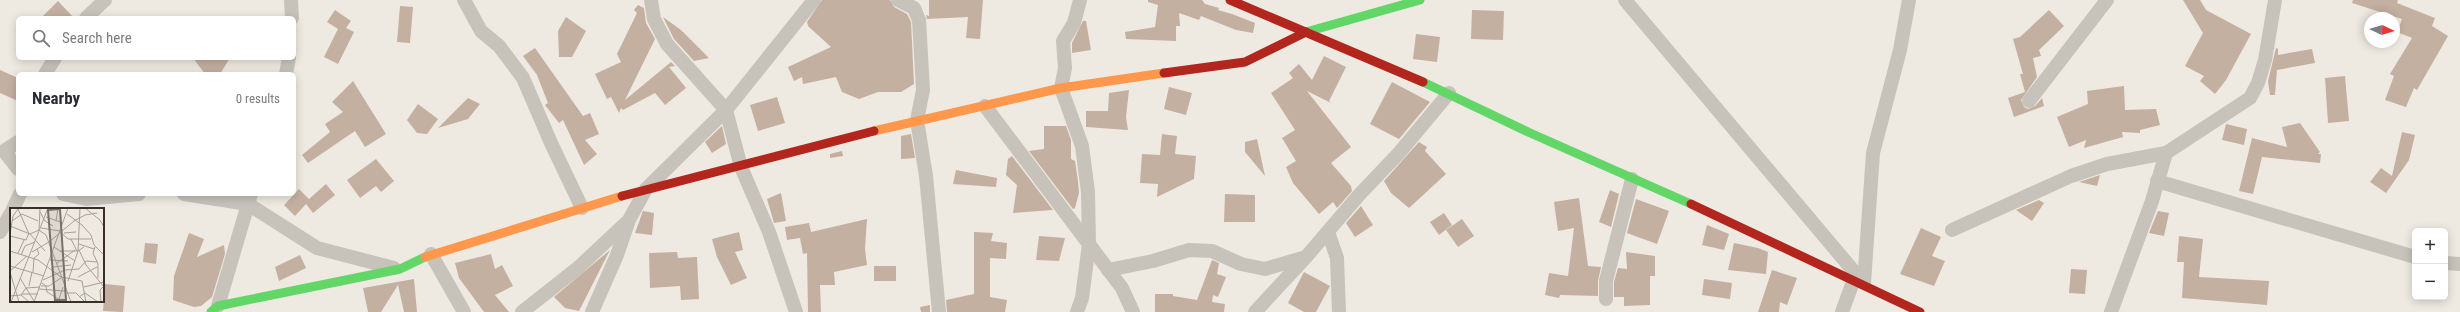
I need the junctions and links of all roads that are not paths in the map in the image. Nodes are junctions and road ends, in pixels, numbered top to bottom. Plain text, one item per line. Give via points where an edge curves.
1 (105, 0) edge
2 (291, 0) edge
3 (464, 0) edge
4 (651, 0) edge
5 (814, 0) edge
6 (898, 0) edge
7 (1080, 0) edge
8 (1230, 0) edge
9 (1420, 0) edge
10 (1626, 0) edge
11 (1909, 0) edge
12 (2107, 0) edge
13 (2275, 0) edge
14 (88, 16) edge
15 (292, 16) edge
16 (1305, 32) junction
17 (53, 60) edge
18 (289, 60) edge
19 (46, 72) edge
20 (286, 72) edge
21 (1061, 88) junction
22 (1449, 93) junction
23 (2029, 101) dead end
24 (986, 106) junction
25 (726, 110) junction
26 (917, 120) junction
27 (16, 142) edge
28 (2, 146) edge
29 (2166, 153) junction
30 (16, 159) edge
31 (16, 165) edge
32 (741, 167) junction
33 (1632, 179) junction
34 (2157, 181) junction
35 (646, 189) junction
36 (19, 196) edge
37 (72, 196) edge
38 (118, 196) edge
39 (210, 196) edge
40 (250, 199) edge
41 (13, 208) edge
42 (582, 208) junction
43 (10, 215) edge
44 (629, 220) junction
45 (1952, 230) dead end
46 (0, 232) edge
47 (1328, 232) junction
48 (1089, 244) junction
49 (431, 254) junction
50 (1306, 256) junction
51 (2412, 256) edge
52 (2448, 263) edge
53 (2460, 264) edge
54 (400, 270) junction
55 (1108, 270) junction
56 (1858, 282) junction
57 (1886, 297) junction
58 (1606, 299) dead end
59 (214, 309) edge
60 (464, 312) edge
61 (522, 312) edge
62 (592, 312) edge
63 (796, 312) edge
64 (939, 312) edge
65 (1077, 312) edge
66 (1133, 312) edge
67 (1255, 312) edge
68 (1339, 312) edge
69 (1842, 312) edge
70 (1894, 312) edge
71 (1920, 312) edge
72 (2111, 312) edge

1 - 14 street
2 - 15 street
3 - 42 street via 481,31 499,46 524,78
4 - 25 street via 654,19 667,44
5 - 25 street
6 - 26 street via 914,8 919,20 923,90
7 - 21 street via 1074,23 1063,41 1064,68
8 - 16 street
9 - 16 street
10 - 56 street
11 - 56 street via 1900,50 1873,153
12 - 23 street
13 - 29 street via 2265,60 2250,98
16 - 21 street via 1245,62
16 - 22 street
17 - 19 street
18 - 20 street
21 - 24 street
21 - 48 street via 1082,146 1088,192
22 - 33 street
22 - 47 street
24 - 26 street
24 - 48 street
25 - 32 street
25 - 35 street
26 - 32 street
26 - 64 street via 926,176
27 - 28 street
28 - 30 street
28 - 31 street
29 - 34 street
29 - 45 street via 2107,164 2071,176
32 - 35 street
32 - 63 street via 769,232
33 - 56 street
33 - 58 street via 1606,281
34 - 51 street
34 - 72 street
35 - 42 street
35 - 44 street
36 - 41 street
37 - 38 street via 86,199
39 - 40 street
40 - 54 street via 317,248
40 - 59 street
42 - 49 street
43 - 46 street
44 - 61 street via 579,266
44 - 62 street
47 - 50 street
47 - 68 street via 1337,258
48 - 55 street
48 - 65 street via 1082,298
49 - 54 street
49 - 60 street
50 - 55 street via 1265,269 1241,264 1212,251 1189,250 1153,261
50 - 67 street
52 - 53 street
54 - 59 street
55 - 66 street via 1122,288
56 - 57 street
56 - 69 street
57 - 70 street
57 - 71 street

